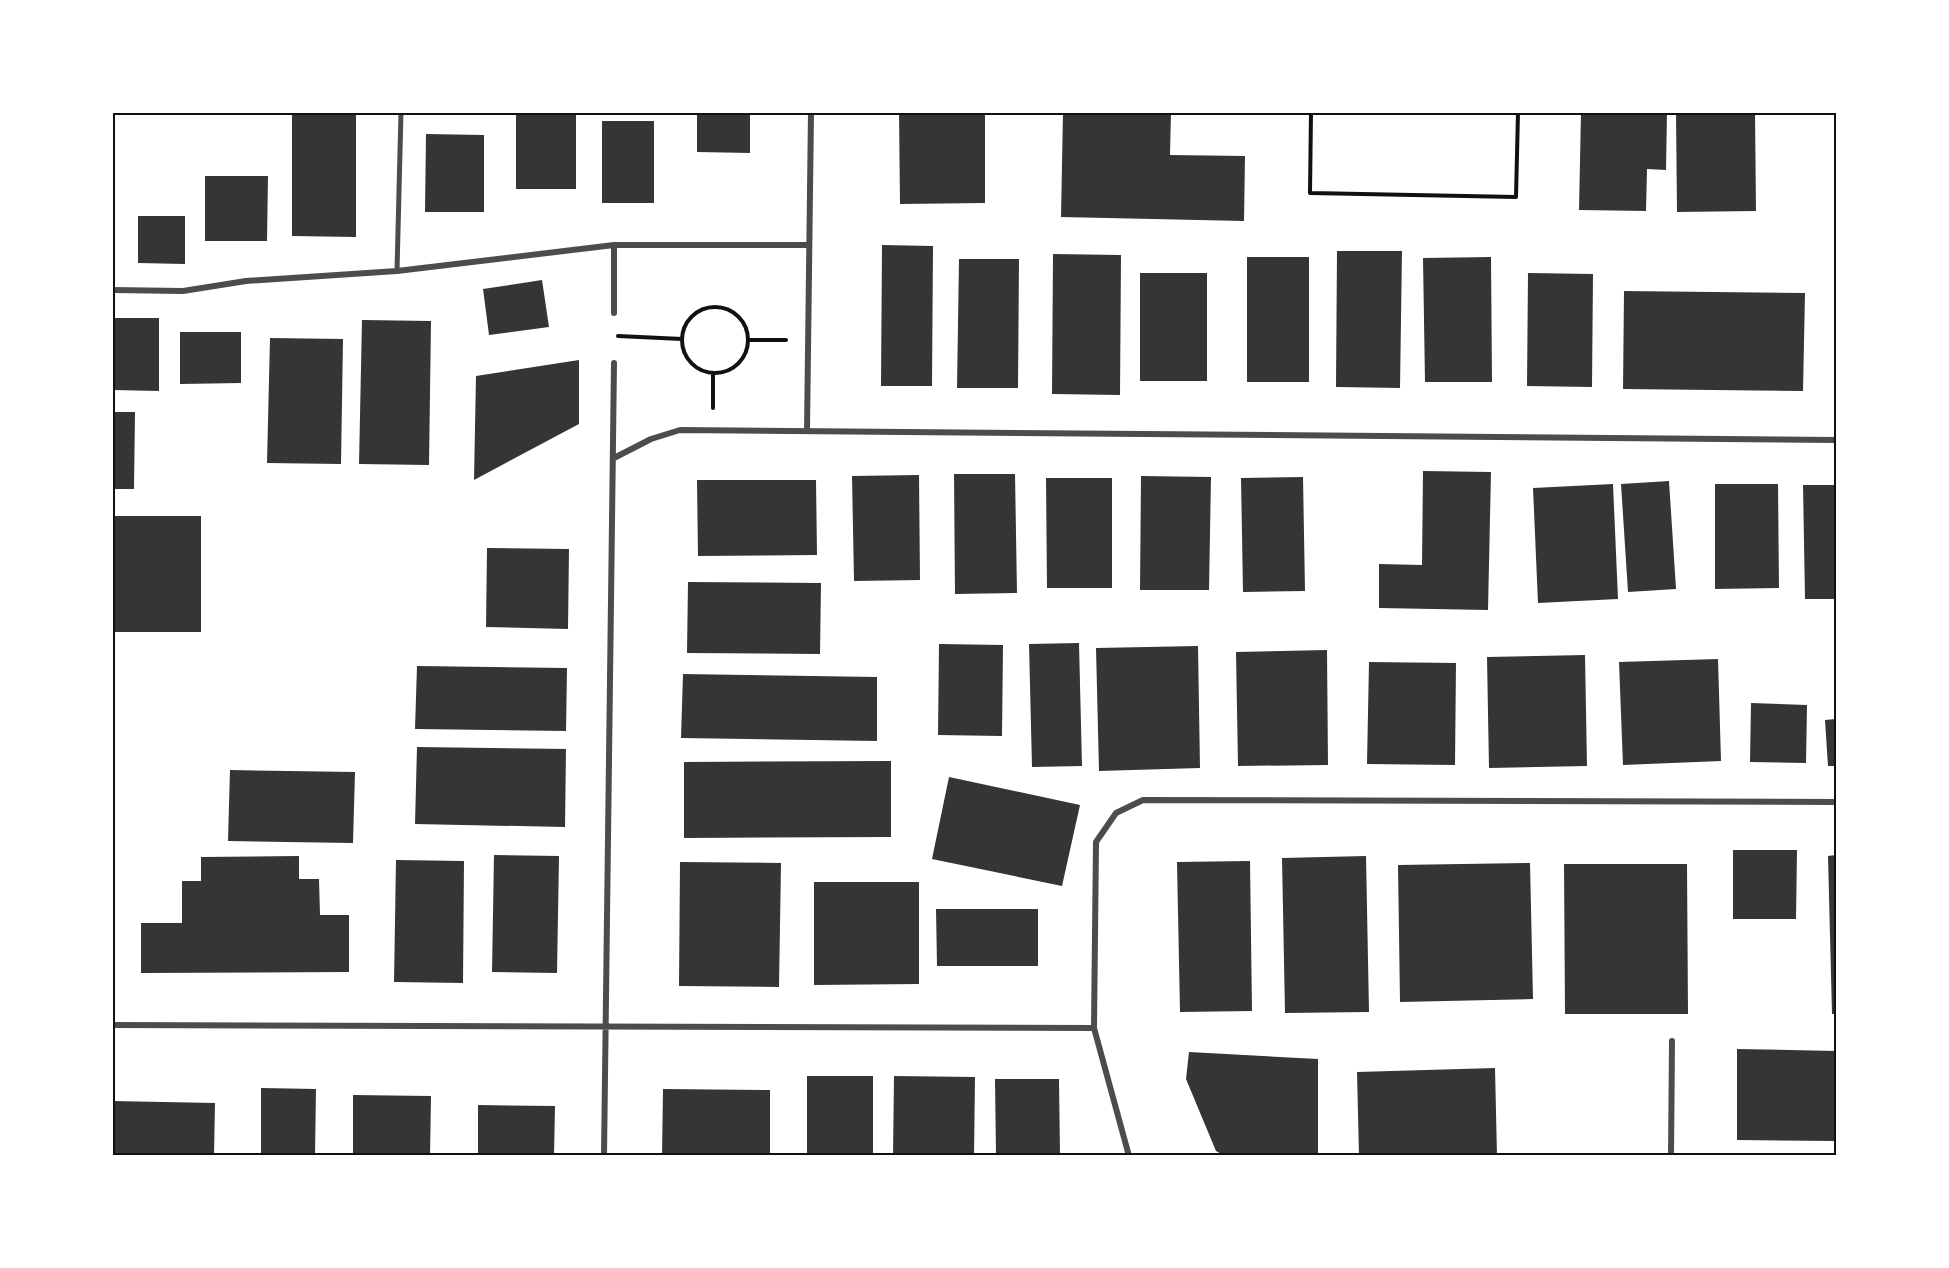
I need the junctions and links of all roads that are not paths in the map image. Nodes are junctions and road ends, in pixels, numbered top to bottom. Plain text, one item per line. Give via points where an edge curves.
1 (401, 112) edge
2 (811, 112) edge
3 (614, 244) junction
4 (808, 245) junction
5 (396, 271) junction
6 (112, 290) edge
7 (614, 313) dead end
8 (614, 363) road end
9 (807, 431) junction
10 (1836, 440) edge
11 (614, 458) junction
12 (1836, 802) edge
13 (112, 1025) edge
14 (606, 1025) junction
15 (1094, 1028) junction
16 (1672, 1041) dead end
17 (604, 1155) edge
18 (1129, 1155) edge
19 (1671, 1155) edge

1 - 5 street
2 - 4 street
3 - 4 street
3 - 5 street
3 - 7 street
4 - 9 street
5 - 6 street via 246,281 183,291
8 - 11 street
9 - 10 street
9 - 11 street via 680,430 651,439
11 - 14 street
12 - 15 street via 1143,800 1116,813 1095,842
13 - 14 street
14 - 15 street
14 - 17 street
15 - 18 street
16 - 19 street

